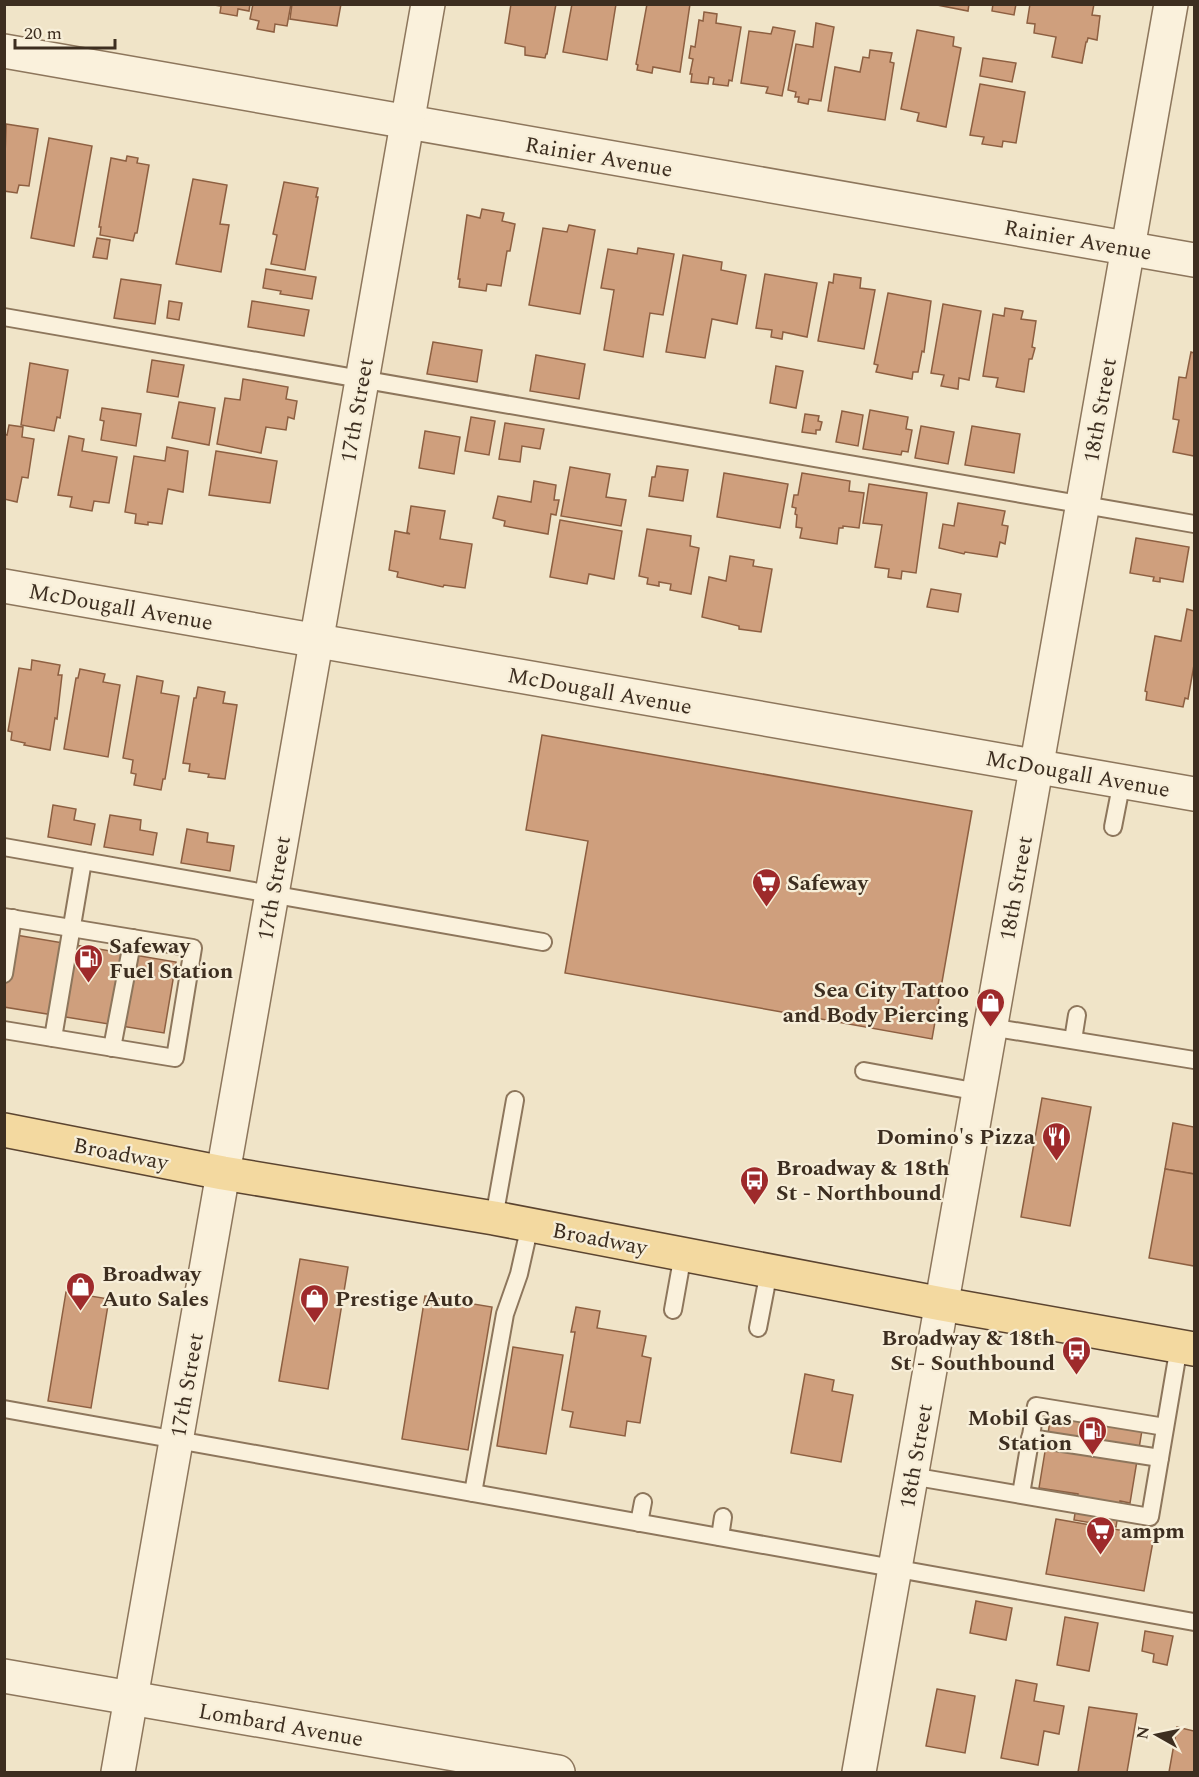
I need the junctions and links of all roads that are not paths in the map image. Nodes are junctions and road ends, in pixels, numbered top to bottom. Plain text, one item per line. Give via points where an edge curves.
1 (428, 4) edge
2 (1171, 4) edge
3 (4, 51) edge
4 (407, 122) junction
5 (1127, 248) junction
6 (1194, 260) edge
7 (4, 317) edge
8 (362, 380) junction
9 (1083, 504) junction
10 (1194, 524) edge
11 (4, 586) edge
12 (316, 640) junction
13 (1036, 766) junction
14 (1122, 781) junction
15 (1194, 794) edge
16 (1113, 827) dead end
17 (4, 847) edge
18 (82, 861) junction
19 (272, 894) junction
20 (9, 917) edge
21 (71, 928) junction
22 (133, 938) junction
23 (543, 942) dead end
24 (4, 974) edge
25 (1077, 1015) dead end
26 (990, 1027) junction
27 (4, 1030) edge
28 (53, 1038) junction
29 (1073, 1040) junction
30 (112, 1048) junction
31 (1194, 1060) edge
32 (864, 1071) dead end
33 (979, 1092) junction
34 (515, 1100) dead end
35 (4, 1130) edge
36 (223, 1173) junction
37 (494, 1218) junction
38 (530, 1225) junction
39 (683, 1254) junction
40 (769, 1270) junction
41 (942, 1304) junction
42 (673, 1310) dead end
43 (758, 1328) dead end
44 (1186, 1348) edge
45 (4, 1409) edge
46 (1165, 1427) junction
47 (1030, 1438) junction
48 (176, 1440) junction
49 (1160, 1458) junction
50 (911, 1476) junction
51 (473, 1493) junction
52 (1022, 1494) junction
53 (643, 1503) dead end
54 (723, 1517) dead end
55 (639, 1523) junction
56 (720, 1537) junction
57 (895, 1568) junction
58 (1194, 1622) edge
59 (4, 1676) edge
60 (131, 1698) junction
61 (118, 1773) edge
62 (558, 1773) edge
63 (859, 1773) edge

1 - 4 street, 17th Street
2 - 5 street, 18th Street
3 - 4 street, Rainier Avenue
4 - 5 street, Rainier Avenue
4 - 8 street, 17th Street
5 - 6 street, Rainier Avenue
5 - 9 street, 18th Street
7 - 8 lane
8 - 9 lane
8 - 12 street, 17th Street
9 - 10 lane
9 - 13 street, 18th Street
11 - 12 street, McDougall Avenue
12 - 13 street, McDougall Avenue
12 - 19 street, 17th Street
13 - 14 street, McDougall Avenue
13 - 26 street, 18th Street
14 - 15 street, McDougall Avenue
14 - 16 lane
17 - 18 lane
18 - 19 lane
18 - 21 lane
19 - 23 lane
19 - 36 street, 17th Street
20 - 21 lane
20 - 24 lane
21 - 22 lane
21 - 28 lane
22 - 30 lane
22 - 30 lane via 193,948 175,1058
25 - 29 lane
26 - 29 lane
26 - 33 street, 18th Street
27 - 28 lane
28 - 30 lane
29 - 31 lane
32 - 33 lane
33 - 41 street, 18th Street
34 - 37 lane
35 - 36 main road, Broadway
36 - 37 main road, Broadway
36 - 48 street, 17th Street
37 - 38 main road, Broadway
38 - 39 main road, Broadway
38 - 51 lane via 505,1314
39 - 40 main road, Broadway
39 - 42 lane
40 - 41 main road, Broadway
40 - 43 lane
41 - 44 main road, Broadway
41 - 50 street, 18th Street
44 - 46 lane
45 - 48 lane
46 - 47 lane via 1036,1406
46 - 49 lane
47 - 49 lane
47 - 52 lane
48 - 51 lane
48 - 60 street, 17th Street
49 - 52 lane via 1150,1517
50 - 52 lane
50 - 57 street, 18th Street
51 - 55 lane
53 - 55 lane
54 - 56 lane
55 - 56 lane
56 - 57 lane
57 - 58 lane
57 - 63 street, 18th Street
59 - 60 street, Lombard Avenue
60 - 61 street, 17th Street
60 - 62 street, Lombard Avenue

